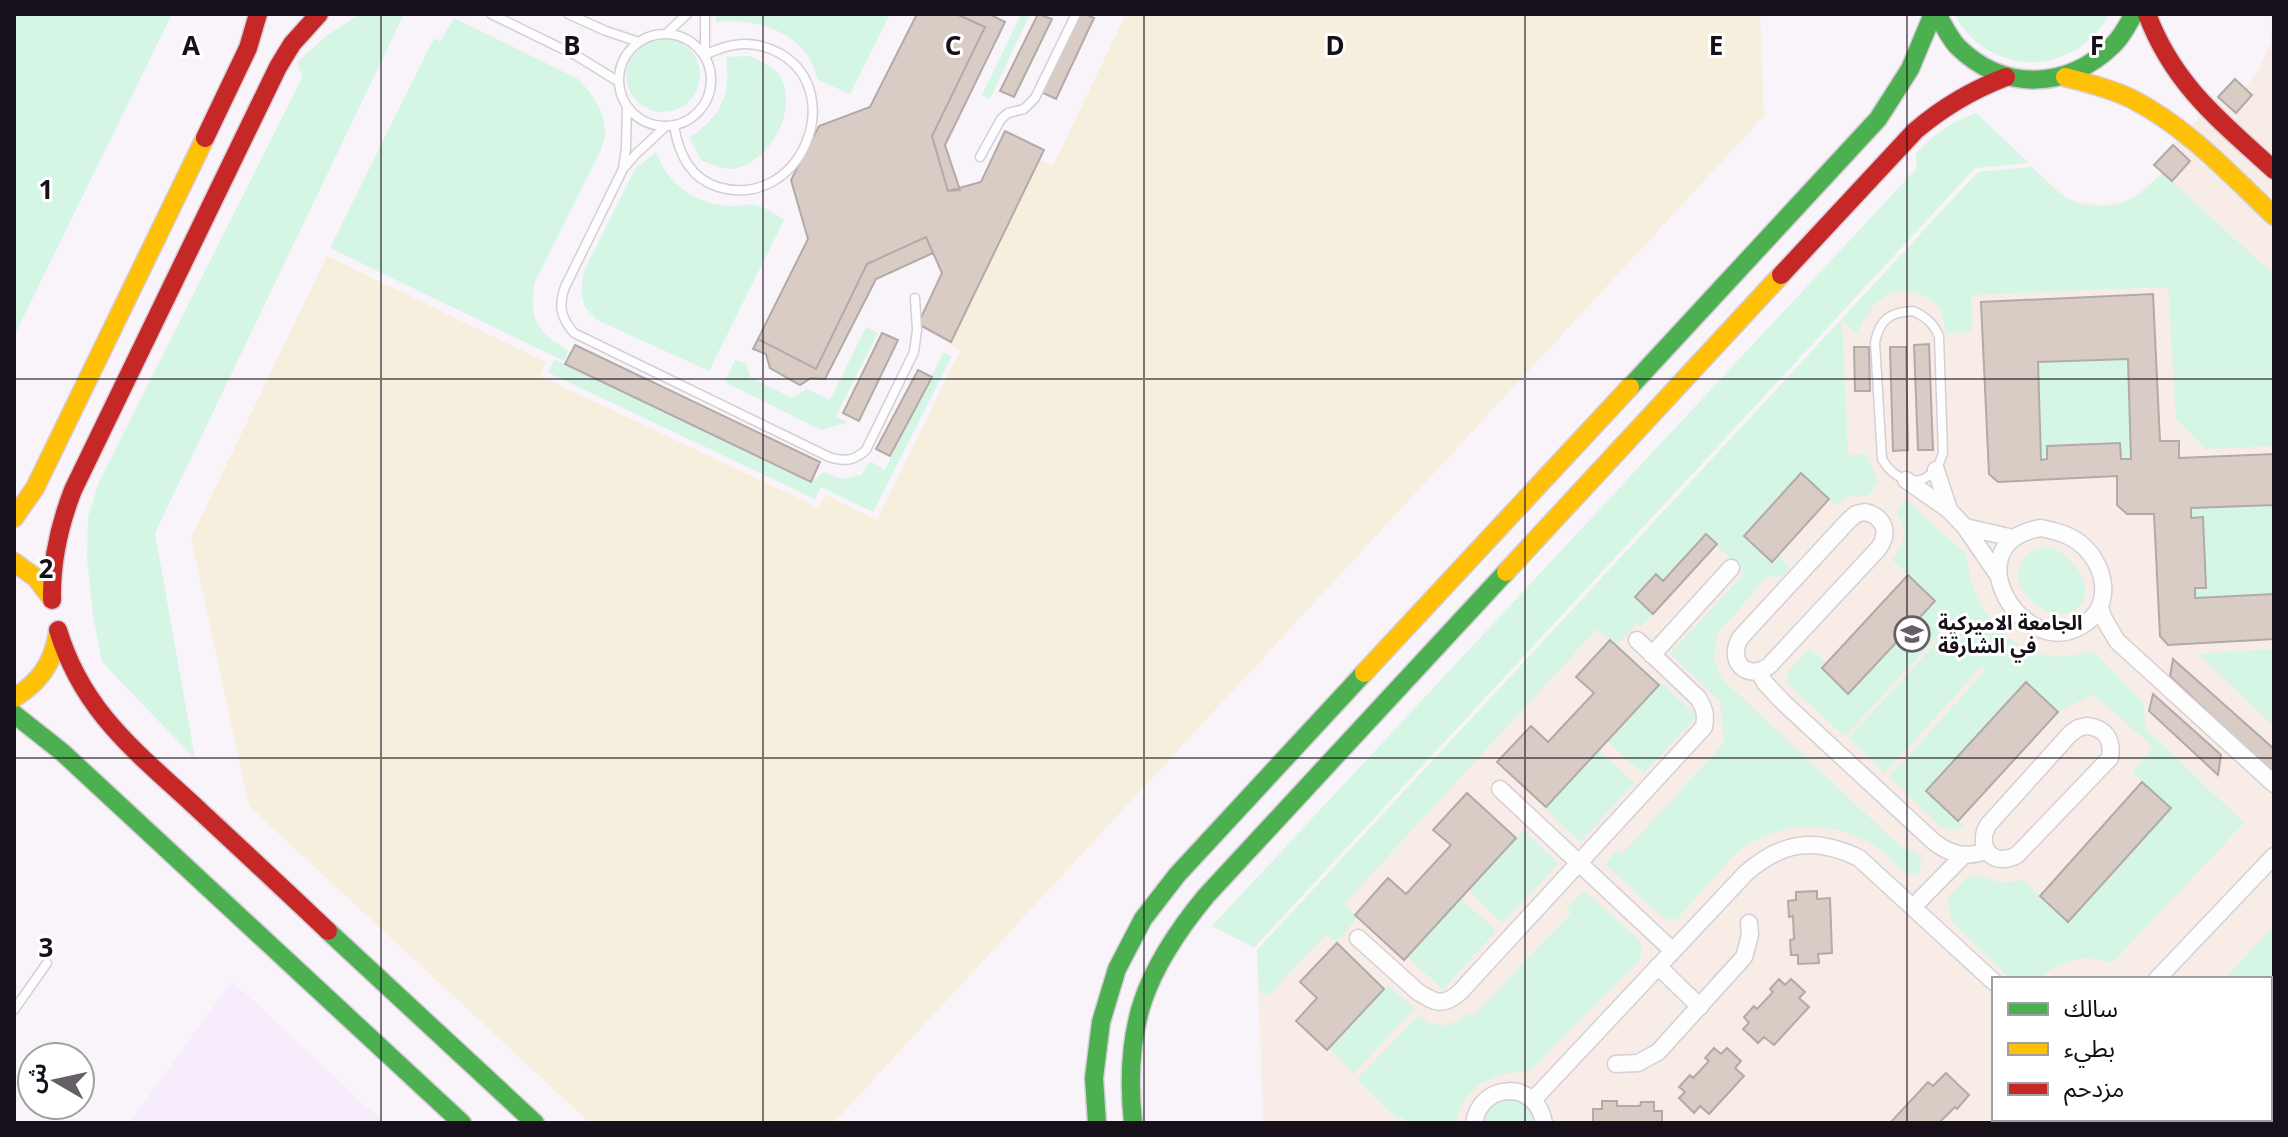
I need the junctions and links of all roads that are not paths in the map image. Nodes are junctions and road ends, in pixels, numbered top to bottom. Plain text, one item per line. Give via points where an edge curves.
1 (258, 14) edge
2 (319, 14) edge
3 (491, 14) edge
4 (568, 14) edge
5 (687, 14) edge
6 (705, 14) edge
7 (1076, 14) edge
8 (1935, 14) edge
9 (2134, 14) edge
10 (2147, 14) edge
11 (667, 33) junction
12 (636, 41) junction
13 (705, 55) junction
14 (2006, 77) junction
15 (2065, 77) junction
16 (619, 82) junction
17 (627, 106) junction
18 (2185, 111) junction
19 (670, 126) junction
20 (980, 157) dead end
21 (623, 169) junction
22 (2274, 170) edge
23 (2274, 216) edge
24 (915, 298) dead end
25 (1936, 470) junction
26 (1906, 480) junction
27 (1949, 510) junction
28 (14, 518) edge
29 (1965, 527) junction
30 (2013, 538) junction
31 (14, 562) edge
32 (1731, 568) dead end
33 (1998, 575) junction
34 (52, 600) junction
35 (2100, 607) junction
36 (2078, 628) junction
37 (58, 630) junction
38 (1637, 640) dead end
39 (2117, 641) junction
40 (1652, 655) junction
41 (1759, 672) junction
42 (14, 698) edge
43 (14, 714) edge
44 (2274, 784) edge
45 (1500, 789) dead end
46 (1986, 851) junction
47 (1964, 855) junction
48 (2274, 856) edge
49 (1579, 863) junction
50 (1913, 907) junction
51 (1749, 923) dead end
52 (1358, 938) dead end
53 (1673, 951) junction
54 (47, 963) dead end
55 (1658, 966) junction
56 (2159, 977) edge
57 (1992, 980) edge
58 (1700, 1007) junction
59 (14, 1010) edge
60 (1616, 1064) dead end
61 (1533, 1100) junction
62 (462, 1123) edge
63 (535, 1123) edge
64 (1097, 1123) edge
65 (1133, 1123) edge
66 (1474, 1123) edge
67 (1544, 1123) edge

1 - 28 street via 242,62 35,488
2 - 34 street via 278,67 73,490 53,555
3 - 16 lane
4 - 12 lane
5 - 11 lane
6 - 13 lane
7 - 20 lane via 1035,98 1001,119
8 - 14 street via 1962,52
8 - 64 street via 1913,68 1878,119 1177,875 1143,919 1117,969 1101,1022 1094,1078
9 - 15 street via 2108,52
10 - 18 street
11 - 12 lane
11 - 13 lane via 685,37
12 - 16 lane via 624,57
13 - 19 lane via 712,80 705,104 686,121
13 - 19 lane via 725,45 747,43 769,47 788,59 803,75 811,96 805,147 772,184 733,190 697,176
14 - 15 street
14 - 65 street via 1950,102 1904,142 1206,896 1154,970 1139,1012 1131,1056
15 - 18 street via 2099,84 2153,109
16 - 17 lane
17 - 19 lane via 645,122
17 - 21 lane
18 - 22 street
18 - 23 street
19 - 21 lane
21 - 24 lane via 565,287 561,312 566,324 574,333 829,457 858,457 871,442 914,352
25 - 26 lane
25 - 26 lane via 1944,438 1939,336 1925,316 1899,312 1878,329 1875,342 1882,459 1897,478
25 - 27 street
26 - 27 street
27 - 29 street
29 - 30 street
29 - 33 street
30 - 33 street via 2004,548
30 - 35 street via 2041,528 2079,542 2103,575
31 - 34 street via 32,573
32 - 40 street
33 - 36 street via 2013,609 2028,622 2045,630
34 - 37 street
35 - 36 street
35 - 39 street
36 - 39 street
37 - 42 street via 46,671
37 - 63 street via 74,676 116,733
38 - 40 street
39 - 44 street
40 - 49 street via 1698,698 1704,707 1704,727
41 - 41 street via 1884,541 1883,521 1875,514 1856,514 1848,521 1741,637 1734,653 1737,661 1742,668
41 - 47 street via 1784,703 1934,842
43 - 62 street via 62,752
45 - 49 street
46 - 46 street via 2001,860 2017,855 2110,758 2110,740 2104,732 2087,726 2070,734 1988,825 1983,833
46 - 47 street
47 - 50 street
48 - 56 street
49 - 52 street via 1451,1000 1439,1003 1418,992
49 - 53 street
50 - 53 street via 1859,858 1841,849 1800,845 1762,859
50 - 57 street
51 - 58 street via 1744,957
53 - 55 street
54 - 59 lane
55 - 58 street
55 - 61 street
58 - 60 street via 1658,1052 1638,1063
61 - 66 street via 1523,1093 1498,1092 1479,1107
61 - 67 street

